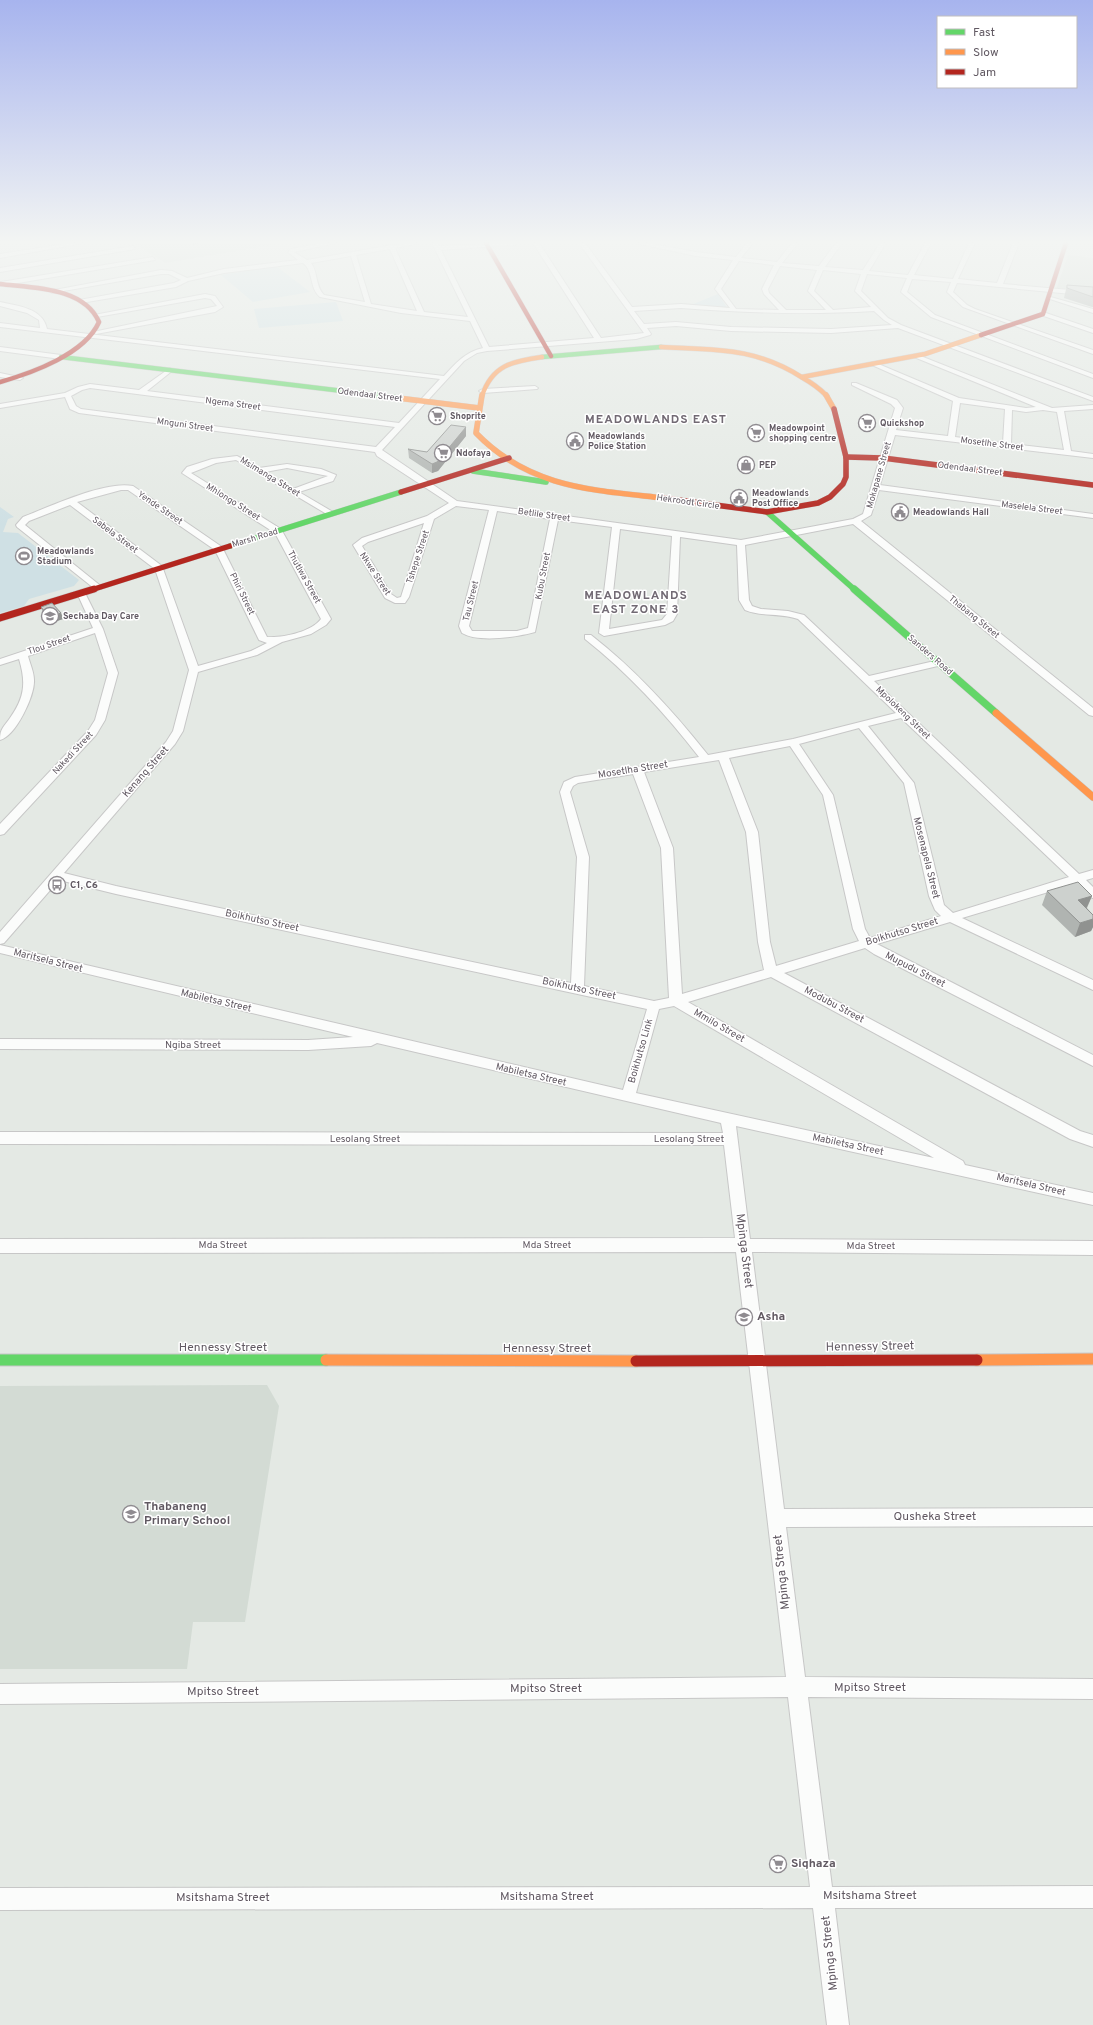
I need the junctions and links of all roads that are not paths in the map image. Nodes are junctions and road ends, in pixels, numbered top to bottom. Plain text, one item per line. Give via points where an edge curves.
1 (89, 338) edge
2 (122, 338) edge
3 (482, 338) edge
4 (540, 338) edge
5 (620, 338) edge
6 (931, 338) edge
7 (976, 338) edge
8 (991, 338) edge
9 (1053, 338) edge
10 (598, 339) joint
11 (544, 344) junction
12 (952, 345) junction
13 (0, 349) edge
14 (487, 349) junction
15 (1093, 352) edge
16 (551, 356) junction
17 (916, 356) junction
18 (61, 357) junction
19 (874, 364) junction
20 (170, 370) junction
21 (0, 375) edge
22 (1093, 376) edge
23 (802, 377) junction
24 (20, 378) junction
25 (445, 378) junction
26 (0, 382) edge
27 (854, 384) dead end
28 (535, 388) dead end
29 (483, 391) junction
30 (141, 392) junction
31 (66, 395) junction
32 (1093, 399) edge
33 (957, 400) junction
34 (424, 401) junction
35 (0, 406) edge
36 (1043, 407) junction
37 (1093, 407) edge
38 (479, 408) junction
39 (1009, 408) junction
40 (1060, 411) junction
41 (401, 426) junction
42 (892, 432) junction
43 (951, 440) junction
44 (1007, 446) junction
45 (378, 450) junction
46 (1068, 454) junction
47 (1093, 456) edge
48 (846, 457) junction
49 (509, 458) junction
50 (883, 458) junction
51 (260, 470) junction
52 (472, 470) junction
53 (188, 474) joint
54 (455, 475) junction
55 (501, 476) junction
56 (425, 485) junction
57 (1093, 485) edge
58 (569, 486) junction
59 (876, 487) junction
60 (294, 491) junction
61 (72, 502) junction
62 (455, 503) junction
63 (494, 508) junction
64 (767, 512) junction
65 (330, 514) junction
66 (1093, 516) edge
67 (554, 517) junction
68 (430, 518) junction
69 (855, 521) junction
70 (616, 525) junction
71 (278, 531) junction
72 (676, 533) junction
73 (791, 533) junction
74 (741, 543) junction
75 (220, 549) junction
76 (159, 568) junction
77 (98, 587) junction
78 (81, 593) junction
79 (402, 600) joint
80 (0, 618) edge
81 (98, 629) junction
82 (528, 633) joint
83 (597, 636) junction
84 (282, 640) junction
85 (23, 654) junction
86 (0, 662) edge
87 (939, 662) junction
88 (194, 670) junction
89 (868, 680) junction
90 (1093, 713) edge
91 (903, 714) junction
92 (862, 725) junction
93 (0, 737) edge
94 (793, 742) junction
95 (723, 756) junction
96 (705, 758) junction
97 (637, 769) junction
98 (1093, 797) edge
99 (0, 831) edge
100 (1093, 874) edge
101 (56, 875) junction
102 (1077, 879) junction
103 (1093, 894) edge
104 (950, 917) junction
105 (0, 940) edge
106 (866, 942) junction
107 (0, 949) edge
108 (771, 971) junction
109 (96, 973) joint
110 (1093, 985) edge
111 (577, 989) junction
112 (676, 1001) junction
113 (654, 1006) junction
114 (386, 1041) junction
115 (0, 1044) edge
116 (1093, 1061) edge
117 (628, 1097) junction
118 (728, 1120) junction
119 (0, 1138) edge
120 (730, 1139) junction
121 (1093, 1142) edge
122 (968, 1170) junction
123 (1093, 1199) edge
124 (742, 1245) junction
125 (0, 1246) edge
126 (1093, 1248) edge
127 (1093, 1359) edge
128 (0, 1360) edge
129 (756, 1361) junction
130 (1093, 1517) edge
131 (776, 1518) junction
132 (796, 1687) junction
133 (1093, 1689) edge
134 (0, 1694) edge
135 (823, 1896) junction
136 (1093, 1897) edge
137 (0, 1898) edge
138 (838, 2025) edge

1 - 18 street
2 - 25 street
3 - 14 street
4 - 11 street
5 - 10 street
6 - 12 street
7 - 12 street
8 - 22 street
9 - 15 street
10 - 11 street
11 - 14 street
11 - 16 street
12 - 17 street
12 - 32 street
13 - 18 street, Odendaal Street
14 - 25 street via 475,352 462,360
16 - 23 street, Hekroodt Circle via 661,347 722,350 774,361
16 - 29 street, Hekroodt Circle via 524,359 504,365 489,376
17 - 19 street
17 - 36 street
18 - 20 street, Odendaal Street
18 - 24 street via 37,372
19 - 23 street
19 - 33 street
20 - 30 street
20 - 34 street, Odendaal Street
21 - 24 street
23 - 48 street, Hekroodt Circle via 830,397
24 - 26 street
25 - 34 street
27 - 42 street, Mokapane Street via 897,405 899,408
28 - 29 street
29 - 38 street, Hekroodt Circle
30 - 31 street, Ngema Street via 87,386
30 - 41 street, Ngema Street
31 - 35 street
31 - 45 street, Mnguni Street via 73,407 79,411
33 - 39 street
33 - 43 street
34 - 38 street, Odendaal Street
34 - 41 street
36 - 39 street via 1026,410
36 - 40 street
37 - 40 street
38 - 49 street, Hekroodt Circle via 476,431 478,436
39 - 44 street
40 - 46 street
41 - 45 street
42 - 43 street, Mosetlhe Street
42 - 50 street, Mokapane Street
43 - 44 street, Mosetlhe Street
44 - 46 street, Mosetlhe Street
45 - 56 street, Betlile Street
46 - 47 street, Mosetlhe Street
48 - 50 street, Odendaal Street
48 - 64 street, Hekroodt Circle via 846,477 830,497 807,506
49 - 52 street, Marsh Road
49 - 58 street, Hekroodt Circle
50 - 57 street, Odendaal Street
50 - 59 street, Mokapane Street
51 - 53 street, Msimanga Street via 233,458 192,468 187,471
51 - 60 street, Msimanga Street
51 - 60 street via 287,466 332,475 330,479
52 - 54 street, Marsh Road
52 - 55 street
53 - 71 street, Mhlongo Street
54 - 55 street
54 - 56 street, Marsh Road
55 - 58 street
56 - 62 street, Betlile Street
56 - 65 street, Marsh Road
58 - 64 street, Hekroodt Circle
59 - 66 street, Maselela Street
59 - 69 street, Mokapane Street via 867,515
60 - 65 street, Msimanga Street
61 - 75 street, Yende Street via 117,488 130,488
61 - 76 street, Sabela Street
61 - 77 street, Yende Street via 26,520 21,526
62 - 63 street, Betlile Street
62 - 68 street, Tshepe Street
63 - 67 street, Betlile Street
63 - 82 street, Tau Street via 464,626 465,631 470,634
64 - 73 street, Sanders Road
65 - 71 street, Marsh Road
67 - 70 street, Betlile Street
67 - 82 street, Kubu Street via 532,630
68 - 79 street, Tshepe Street
68 - 79 street, Nkwe Street via 357,545 388,596
69 - 73 street
69 - 90 street, Thabang Street
70 - 72 street, Betlile Street
70 - 83 street
71 - 75 street, Marsh Road
71 - 84 street, Thutlwa Street via 326,619 313,629
72 - 74 street, Betlile Street
72 - 83 street via 670,620
73 - 74 street, Betlile Street
73 - 87 street, Sanders Road
74 - 89 street, Mpolokeng Street via 744,600 748,608 802,616
75 - 76 street, Marsh Road
75 - 84 street, Phiri Street via 264,640
76 - 77 street, Marsh Road
76 - 88 street
77 - 78 street, Marsh Road
78 - 80 street, Marsh Road
78 - 81 street, Nakedi Street
81 - 85 street, Tlou Street
81 - 99 street, Nakedi Street via 113,673 97,726
83 - 96 street via 606,651 647,690
84 - 88 street via 254,653
85 - 86 street, Tlou Street
85 - 93 street via 29,679 28,693 15,719
87 - 89 street
87 - 98 street, Sanders Road
88 - 101 street, Kenang Street via 176,736
89 - 91 street, Mpolokeng Street
91 - 92 street, Mosetlha Street
91 - 102 street, Mpolokeng Street
92 - 94 street, Mosetlha Street
92 - 104 street, Mosenapela Street via 909,783 939,908
94 - 95 street, Mosetlha Street
94 - 106 street via 828,795 859,929
95 - 96 street, Mosetlha Street
95 - 108 street via 752,832 764,942
96 - 97 street, Mosetlha Street
97 - 111 street, Mosetlha Street via 575,780 565,789 583,857
97 - 112 street via 667,848
100 - 102 street, Boikhutso Street
101 - 105 street, Kenang Street
101 - 111 street, Boikhutso Street
102 - 103 street, Mpolokeng Street
102 - 104 street, Boikhutso Street
104 - 106 street, Boikhutso Street
104 - 110 street, Mosenapela Street
106 - 108 street, Boikhutso Street
106 - 116 street, Mupudu Street via 878,951
107 - 109 street, Maritsela Street
108 - 112 street, Boikhutso Street
108 - 121 street, Modubu Street via 1075,1135
109 - 114 street, Mabiletsa Street
111 - 113 street, Boikhutso Street
112 - 113 street, Boikhutso Street
112 - 122 street, Mmilo Street
113 - 117 street, Boikhutso Link
114 - 115 street, Ngiba Street via 308,1045
114 - 117 street, Mabiletsa Street
117 - 118 street, Mabiletsa Street
118 - 120 street, Mpinga Street
118 - 122 street, Mabiletsa Street
119 - 120 street, Lesolang Street
120 - 124 street, Mpinga Street
122 - 123 street, Maritsela Street
124 - 125 street, Mda Street
124 - 126 street, Mda Street
124 - 129 street, Mpinga Street
127 - 129 street, Hennessy Street
128 - 129 street, Hennessy Street
129 - 131 street, Mpinga Street
130 - 131 street, Qusheka Street
131 - 132 street, Mpinga Street
132 - 133 street, Mpitso Street
132 - 134 street, Mpitso Street
132 - 135 street, Mpinga Street
135 - 136 street, Msitshama Street
135 - 137 street, Msitshama Street
135 - 138 street, Mpinga Street

